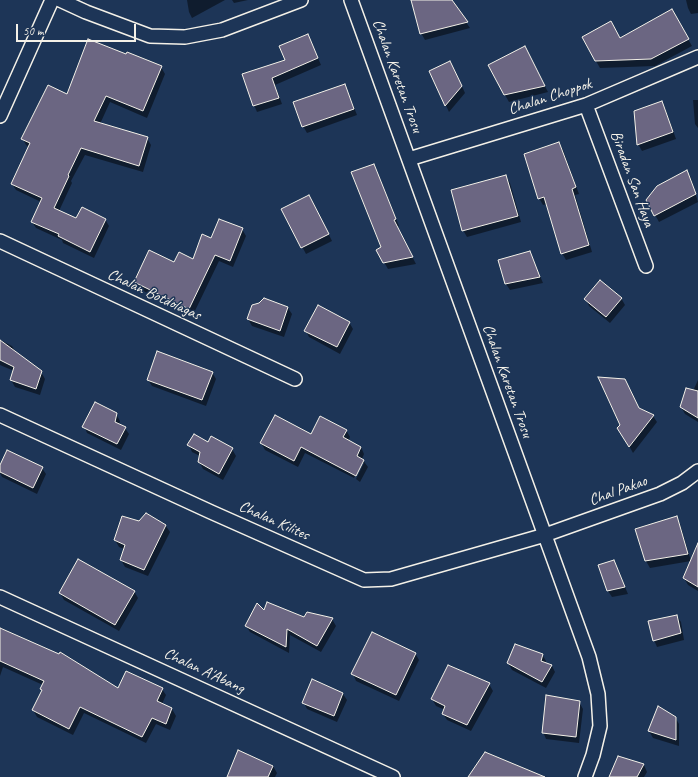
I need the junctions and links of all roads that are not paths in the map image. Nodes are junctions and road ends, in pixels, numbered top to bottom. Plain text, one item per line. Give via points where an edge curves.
1 (52, 0) edge
2 (60, 0) edge
3 (301, 0) edge
4 (351, 0) edge
5 (698, 58) edge
6 (586, 105) junction
7 (0, 116) edge
8 (409, 159) junction
9 (0, 241) edge
10 (646, 266) dead end
11 (295, 379) dead end
12 (0, 415) edge
13 (698, 471) edge
14 (545, 535) junction
15 (0, 597) edge
16 (393, 777) edge
17 (585, 777) edge

1 - 7 street
2 - 3 street via 150,36 185,38 222,30
4 - 8 street, Chalan Karetan Trosu
5 - 6 street, Chalan Choppok
6 - 8 street, Chalan Choppok
6 - 10 street, Biradan San Haya
8 - 14 street, Chalan Karetan Trosu
9 - 11 street, Chalan Botdolagas
12 - 14 street, Chalan Kilites via 364,580 391,579
13 - 14 street, Chal Pakao via 660,494
14 - 17 street, Chalan Karetan Trosu via 589,657 598,694 600,726
15 - 16 street, Chalan A'Abang

